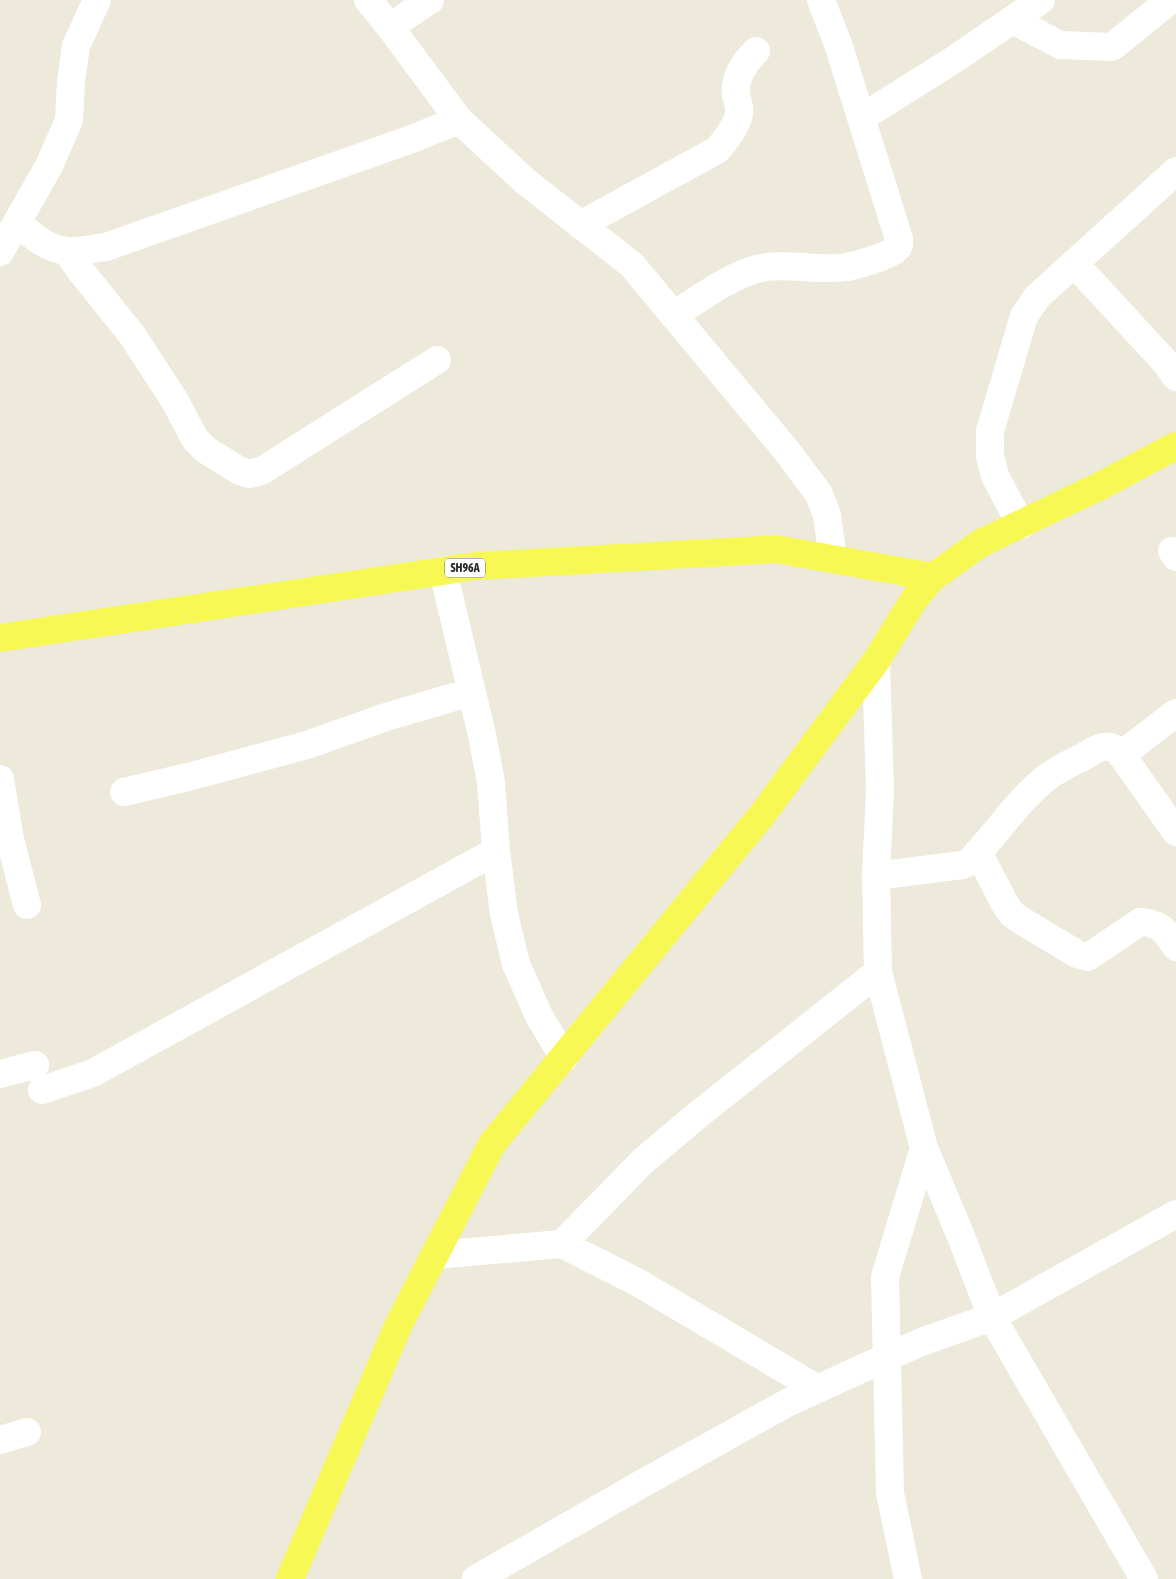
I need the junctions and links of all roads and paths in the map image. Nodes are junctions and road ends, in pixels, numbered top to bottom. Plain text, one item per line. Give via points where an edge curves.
1 (97, 0) edge
2 (368, 0) edge
3 (430, 0) edge
4 (821, 0) edge
5 (1041, 0) edge
6 (1170, 0) edge
7 (1013, 20) junction
8 (390, 27) junction
9 (756, 51) dead end
10 (861, 118) junction
11 (459, 120) junction
12 (1176, 171) edge
13 (17, 222) junction
14 (580, 225) junction
15 (67, 251) junction
16 (0, 252) edge
17 (1074, 263) junction
18 (673, 315) junction
19 (438, 360) dead end
20 (1176, 377) edge
21 (1176, 446) edge
22 (1021, 524) junction
23 (833, 559) junction
24 (443, 571) junction
25 (933, 577) junction
26 (0, 638) edge
27 (876, 661) junction
28 (471, 692) junction
29 (1176, 713) edge
30 (1121, 755) junction
31 (0, 779) edge
32 (124, 792) dead end
33 (1176, 832) edge
34 (496, 851) junction
35 (978, 852) junction
36 (876, 876) junction
37 (27, 904) dead end
38 (1176, 947) edge
39 (878, 972) junction
40 (564, 1058) junction
41 (0, 1074) edge
42 (924, 1148) junction
43 (1176, 1214) edge
44 (562, 1244) junction
45 (435, 1255) junction
46 (992, 1317) junction
47 (887, 1357) junction
48 (818, 1389) junction
49 (27, 1432) dead end
50 (0, 1440) edge
51 (290, 1579) edge
52 (476, 1579) edge
53 (908, 1579) edge
54 (1144, 1579) edge

1 - 13 street via 76,46 69,120 49,166
2 - 8 street
3 - 8 street
4 - 10 street
5 - 7 street
6 - 7 street via 1112,47 1060,45
7 - 10 street
8 - 11 street
9 - 14 street via 738,75 738,117 717,150
10 - 18 street via 899,239 900,245 895,251 847,268 768,267 751,270
11 - 14 street via 525,181
11 - 15 street via 400,144 106,247
12 - 17 street
13 - 15 street via 32,237
13 - 16 street
14 - 18 street via 632,265
15 - 19 street via 132,335 175,401 195,439 206,450 250,474 263,470
17 - 20 street
17 - 22 street via 1037,297 1024,316 990,431 990,456 995,476
18 - 23 street via 819,494 827,515
21 - 22 main road
22 - 25 main road via 981,544
23 - 24 main road, SH96A via 776,548 476,566
23 - 25 main road, SH96A
24 - 26 main road, SH96A
24 - 28 street
25 - 27 main road via 915,598
27 - 36 street via 880,790
27 - 40 main road via 762,816
28 - 32 street via 307,745
28 - 34 street via 491,782
29 - 30 street
30 - 33 street
30 - 35 street via 1112,747 1100,748 1046,778
31 - 37 street via 10,839
34 - 40 street via 504,914 516,964 539,1016
34 - 41 street via 93,1073 38,1077
35 - 36 street via 969,862 962,864
35 - 38 street via 1012,914 1077,954 1088,957 1140,922 1154,923 1163,929
36 - 39 street
39 - 42 street
39 - 44 street via 642,1162
40 - 45 main road via 492,1144
42 - 46 street
42 - 47 street via 885,1277
43 - 46 street
44 - 45 street
44 - 48 street via 637,1282
45 - 51 main road via 399,1324
46 - 47 street
46 - 54 street
47 - 48 street
47 - 53 street via 890,1493
48 - 52 street via 787,1403
49 - 50 street

